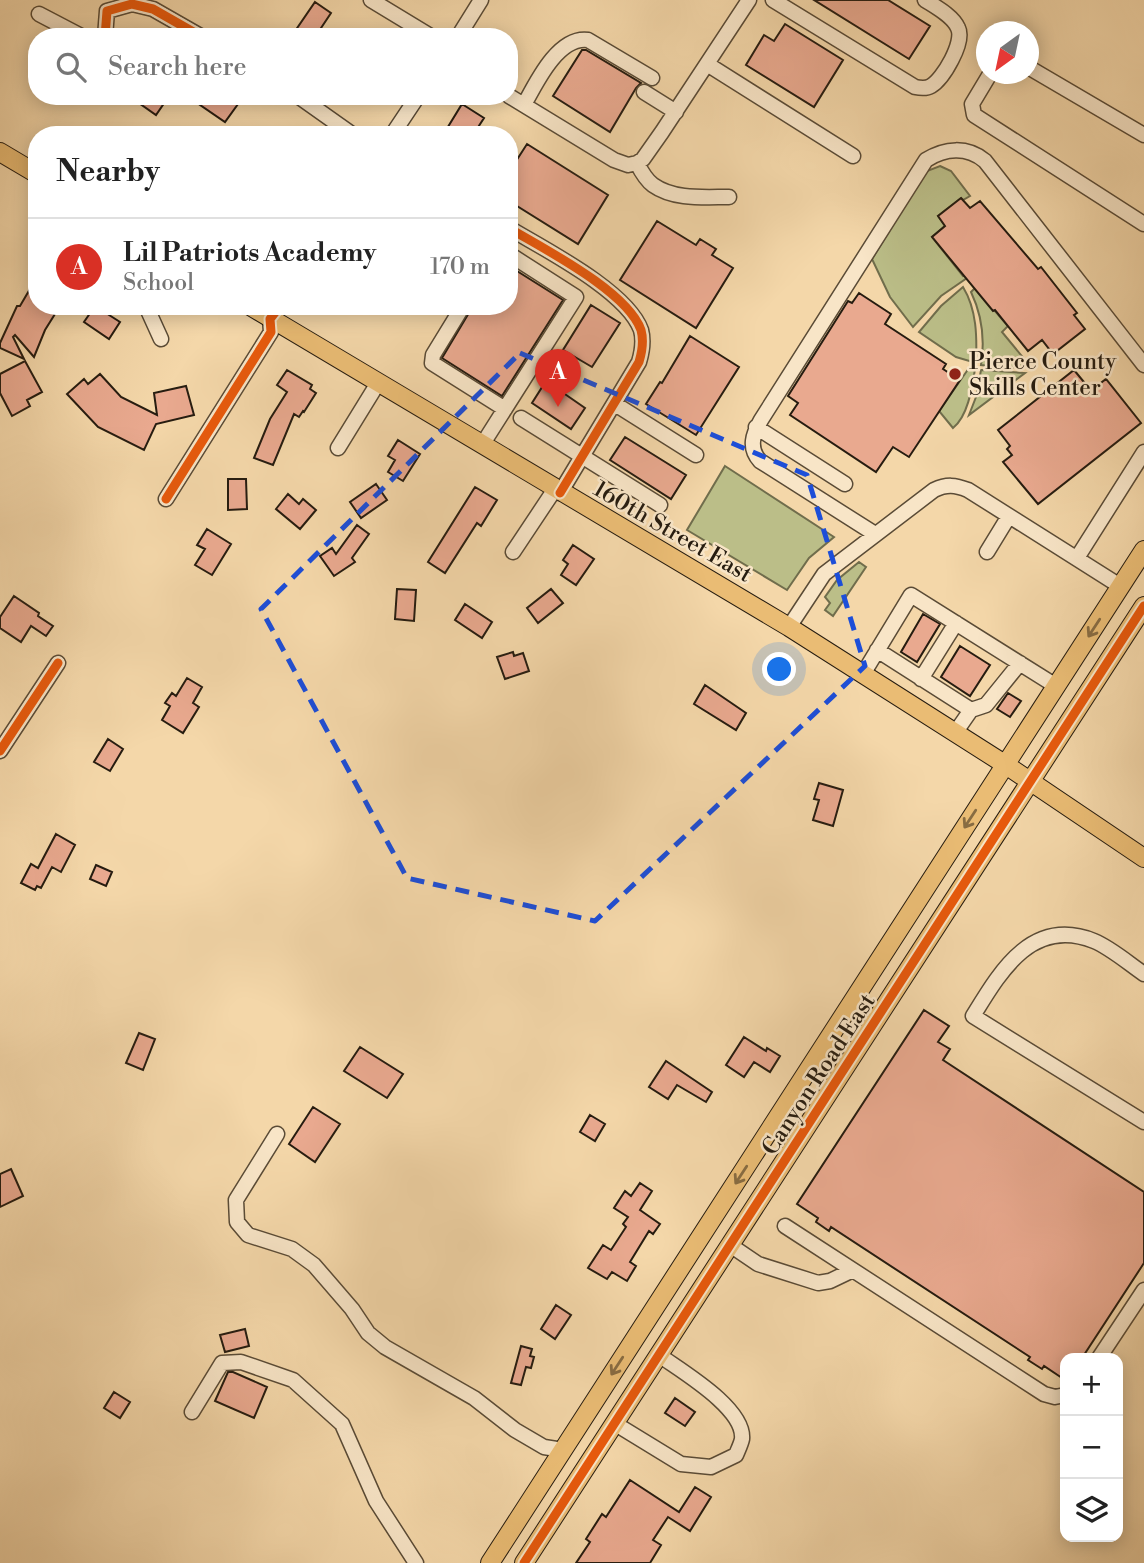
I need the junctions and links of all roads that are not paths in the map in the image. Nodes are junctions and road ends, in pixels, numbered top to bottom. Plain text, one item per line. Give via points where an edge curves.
1 (372, 0) edge
2 (481, 0) edge
3 (749, 0) edge
4 (773, 0) edge
5 (925, 0) edge
6 (39, 14) dead end
7 (66, 28) edge
8 (106, 28) edge
9 (186, 28) edge
10 (417, 28) edge
11 (464, 28) edge
12 (707, 64) junction
13 (1039, 73) edge
14 (652, 78) dead end
15 (984, 84) edge
16 (644, 92) dead end
17 (518, 101) edge
18 (311, 105) edge
19 (412, 105) edge
20 (524, 105) junction
21 (676, 112) junction
22 (340, 126) edge
23 (398, 126) edge
24 (1144, 135) edge
25 (0, 152) edge
26 (853, 156) dead end
27 (637, 163) junction
28 (28, 169) edge
29 (729, 197) dead end
30 (1144, 224) edge
31 (518, 233) edge
32 (518, 260) edge
33 (150, 315) edge
34 (275, 315) edge
35 (278, 315) edge
36 (457, 315) edge
37 (161, 339) dead end
38 (1144, 365) edge
39 (379, 383) junction
40 (615, 404) junction
41 (505, 410) junction
42 (521, 418) dead end
43 (757, 427) junction
44 (482, 445) junction
45 (338, 448) dead end
46 (1144, 452) edge
47 (696, 454) dead end
48 (582, 456) junction
49 (845, 484) dead end
50 (557, 491) junction
51 (166, 499) dead end
52 (660, 505) dead end
53 (1009, 516) junction
54 (875, 534) junction
55 (1144, 550) edge
56 (513, 552) dead end
57 (987, 552) dead end
58 (1077, 558) junction
59 (1121, 586) junction
60 (1144, 606) edge
61 (956, 623) junction
62 (789, 628) junction
63 (877, 650) junction
64 (58, 663) dead end
65 (1020, 663) junction
66 (863, 674) junction
67 (921, 679) junction
68 (1056, 686) junction
69 (971, 710) junction
70 (955, 733) junction
71 (0, 751) edge
72 (1006, 765) junction
73 (1031, 782) junction
74 (1144, 858) edge
75 (1144, 974) edge
76 (1144, 1122) edge
77 (276, 1134) dead end
78 (785, 1226) dead end
79 (730, 1245) junction
80 (853, 1270) junction
81 (1144, 1290) edge
82 (1102, 1353) edge
83 (659, 1355) junction
84 (1060, 1396) edge
85 (192, 1412) dead end
86 (614, 1423) junction
87 (563, 1450) junction
88 (415, 1563) edge
89 (491, 1563) edge
90 (524, 1563) edge

1 - 10 street
2 - 11 street
3 - 12 street
4 - 5 street via 923,88 940,76 961,40 953,20
6 - 7 street
8 - 9 street via 107,11 132,4 153,9
12 - 21 street
12 - 26 street
13 - 24 street
14 - 20 street via 580,39 566,44
15 - 30 street via 972,104 974,115
16 - 21 street
17 - 20 street
18 - 22 street
19 - 23 street
20 - 27 street via 614,160
21 - 27 street
25 - 28 main road
27 - 29 street via 652,185 668,192
31 - 40 street via 591,278 618,300 640,330 643,349 639,362
32 - 41 street via 576,297
33 - 37 street
34 - 51 street via 271,332
35 - 39 main road, 160th Street East
36 - 41 street via 432,363
38 - 43 street via 985,162 972,153 953,150 920,167
39 - 44 main road, 160th Street East
39 - 45 street
40 - 47 street
40 - 48 street
41 - 44 street
42 - 48 street
43 - 49 street
43 - 54 street via 752,450 760,461
44 - 50 main road, 160th Street East
46 - 58 street
48 - 50 street
48 - 52 street
50 - 56 street
50 - 62 main road, 160th Street East
53 - 54 street via 968,490 944,485
53 - 57 street
53 - 58 street
54 - 62 street via 824,574
55 - 59 main road, Canyon Road East
58 - 59 street
59 -> 68 main road, Canyon Road East
60 - 73 main road, Canyon Road East
61 - 63 street via 911,595
61 - 65 street
61 - 67 street
62 - 66 main road, 160th Street East
63 - 66 street
63 - 67 street
64 - 71 street
65 - 68 street
65 - 69 street via 986,705
66 - 70 main road, 160th Street East
67 - 69 street
68 - 72 main road, Canyon Road East
69 - 70 street
70 - 72 main road, 160th Street East
72 - 73 main road, 160th Street East
72 -> 87 main road, Canyon Road East
73 - 74 main road, 160th Street East
73 - 79 main road, Canyon Road East
75 - 76 street via 1096,941 1050,938 1027,947 1007,963 973,1016
77 - 87 street via 236,1200 237,1223 248,1234 292,1249 314,1265 368,1333 385,1347 474,1398 544,1447
78 - 80 street
79 - 80 street via 758,1264 818,1283
79 - 83 main road, Canyon Road East
80 - 84 street via 1044,1394
81 - 82 street
83 - 86 main road, Canyon Road East
83 - 86 street via 718,1398 737,1420 742,1438 736,1455 711,1467 681,1464
85 - 88 street via 222,1363 241,1362 293,1380 342,1424 376,1500
86 - 90 main road, Canyon Road East
87 - 89 main road, Canyon Road East

